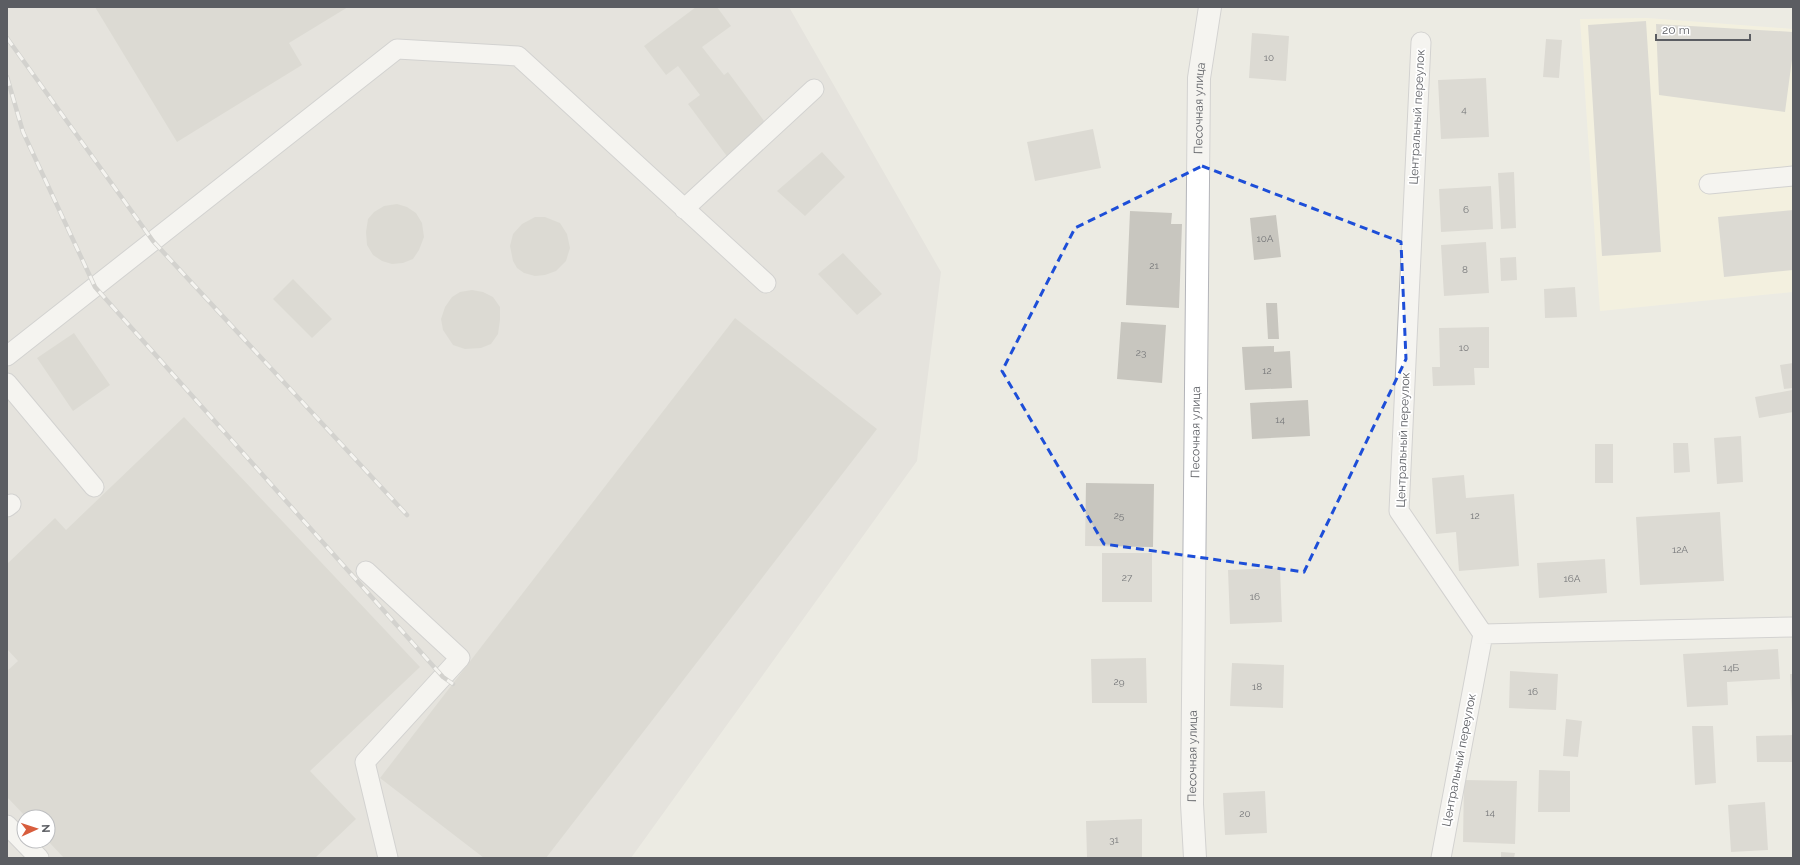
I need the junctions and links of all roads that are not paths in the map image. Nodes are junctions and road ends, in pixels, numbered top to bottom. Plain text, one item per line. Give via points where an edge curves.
1 (1210, 7) edge
2 (1421, 42) dead end
3 (814, 89) dead end
4 (1793, 176) edge
5 (1709, 184) dead end
6 (684, 209) junction
7 (766, 284) dead end
8 (7, 356) edge
9 (7, 383) edge
10 (94, 487) dead end
11 (366, 571) dead end
12 (1793, 627) edge
13 (1483, 634) junction
14 (7, 825) edge
15 (39, 858) edge
16 (388, 858) edge
17 (1195, 858) edge
18 (1441, 858) edge

1 - 17 street, Песочная улица via 1199,78 1192,804
2 - 13 lane, Центральный переулок via 1399,511
3 - 6 lane
4 - 5 lane
6 - 7 lane
6 - 8 lane via 518,56 397,49
9 - 10 lane
11 - 16 lane via 460,658 366,762
12 - 13 lane
13 - 18 lane, Центральный переулок
14 - 15 lane

